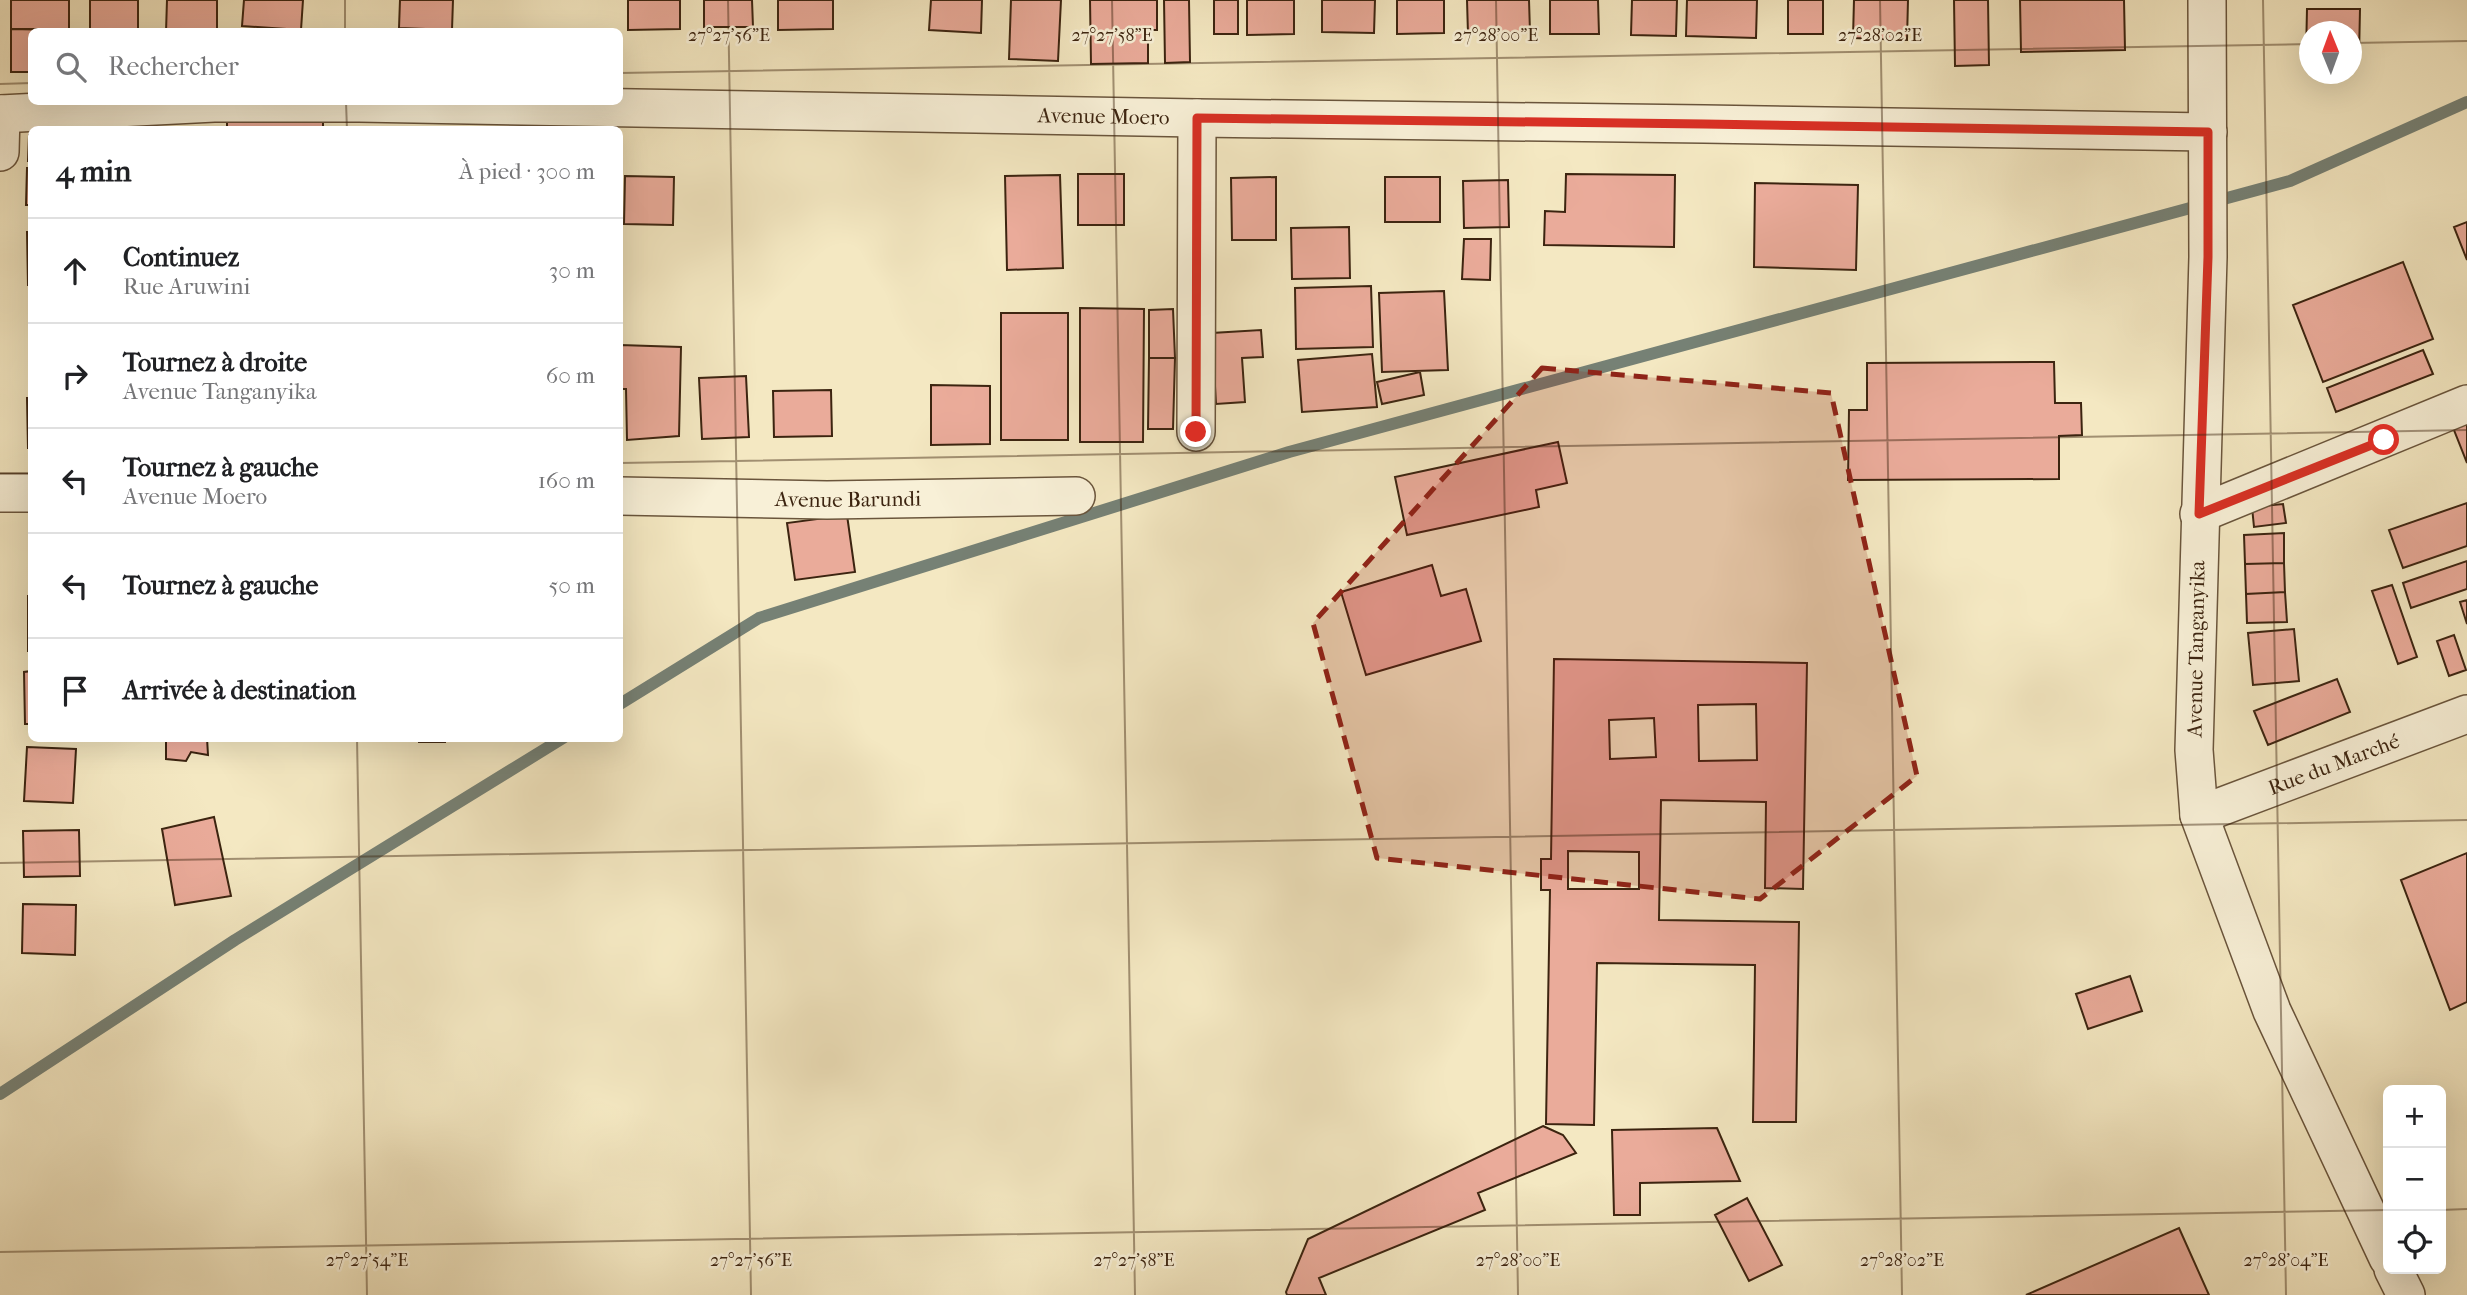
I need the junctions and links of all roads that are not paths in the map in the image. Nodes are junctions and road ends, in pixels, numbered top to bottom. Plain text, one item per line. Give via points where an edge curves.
1 (2207, 0) edge
2 (175, 105) edge
3 (471, 105) edge
4 (0, 114) edge
5 (1197, 118) junction
6 (2208, 132) junction
7 (0, 152) edge
8 (2467, 404) edge
9 (1196, 432) dead end
10 (0, 493) edge
11 (28, 493) edge
12 (623, 496) edge
13 (1076, 496) dead end
14 (2199, 514) junction
15 (2467, 714) edge
16 (2199, 815) junction
17 (2383, 1247) edge
18 (2396, 1274) edge
19 (2406, 1295) edge

1 - 6 street, Avenue Tanganyika
2 - 4 street, Avenue Moero
3 - 5 street, Avenue Moero
4 - 7 street
5 - 6 street, Avenue Moero
5 - 9 street
6 - 14 street, Avenue Tanganyika
8 - 14 street
10 - 11 street
12 - 13 street, Avenue Barundi via 827,500
14 - 16 street, Avenue Tanganyika via 2194,750
15 - 16 street, Rue du Marché
16 - 17 street, Avenue Tanganyika via 2272,1011
18 - 19 street

